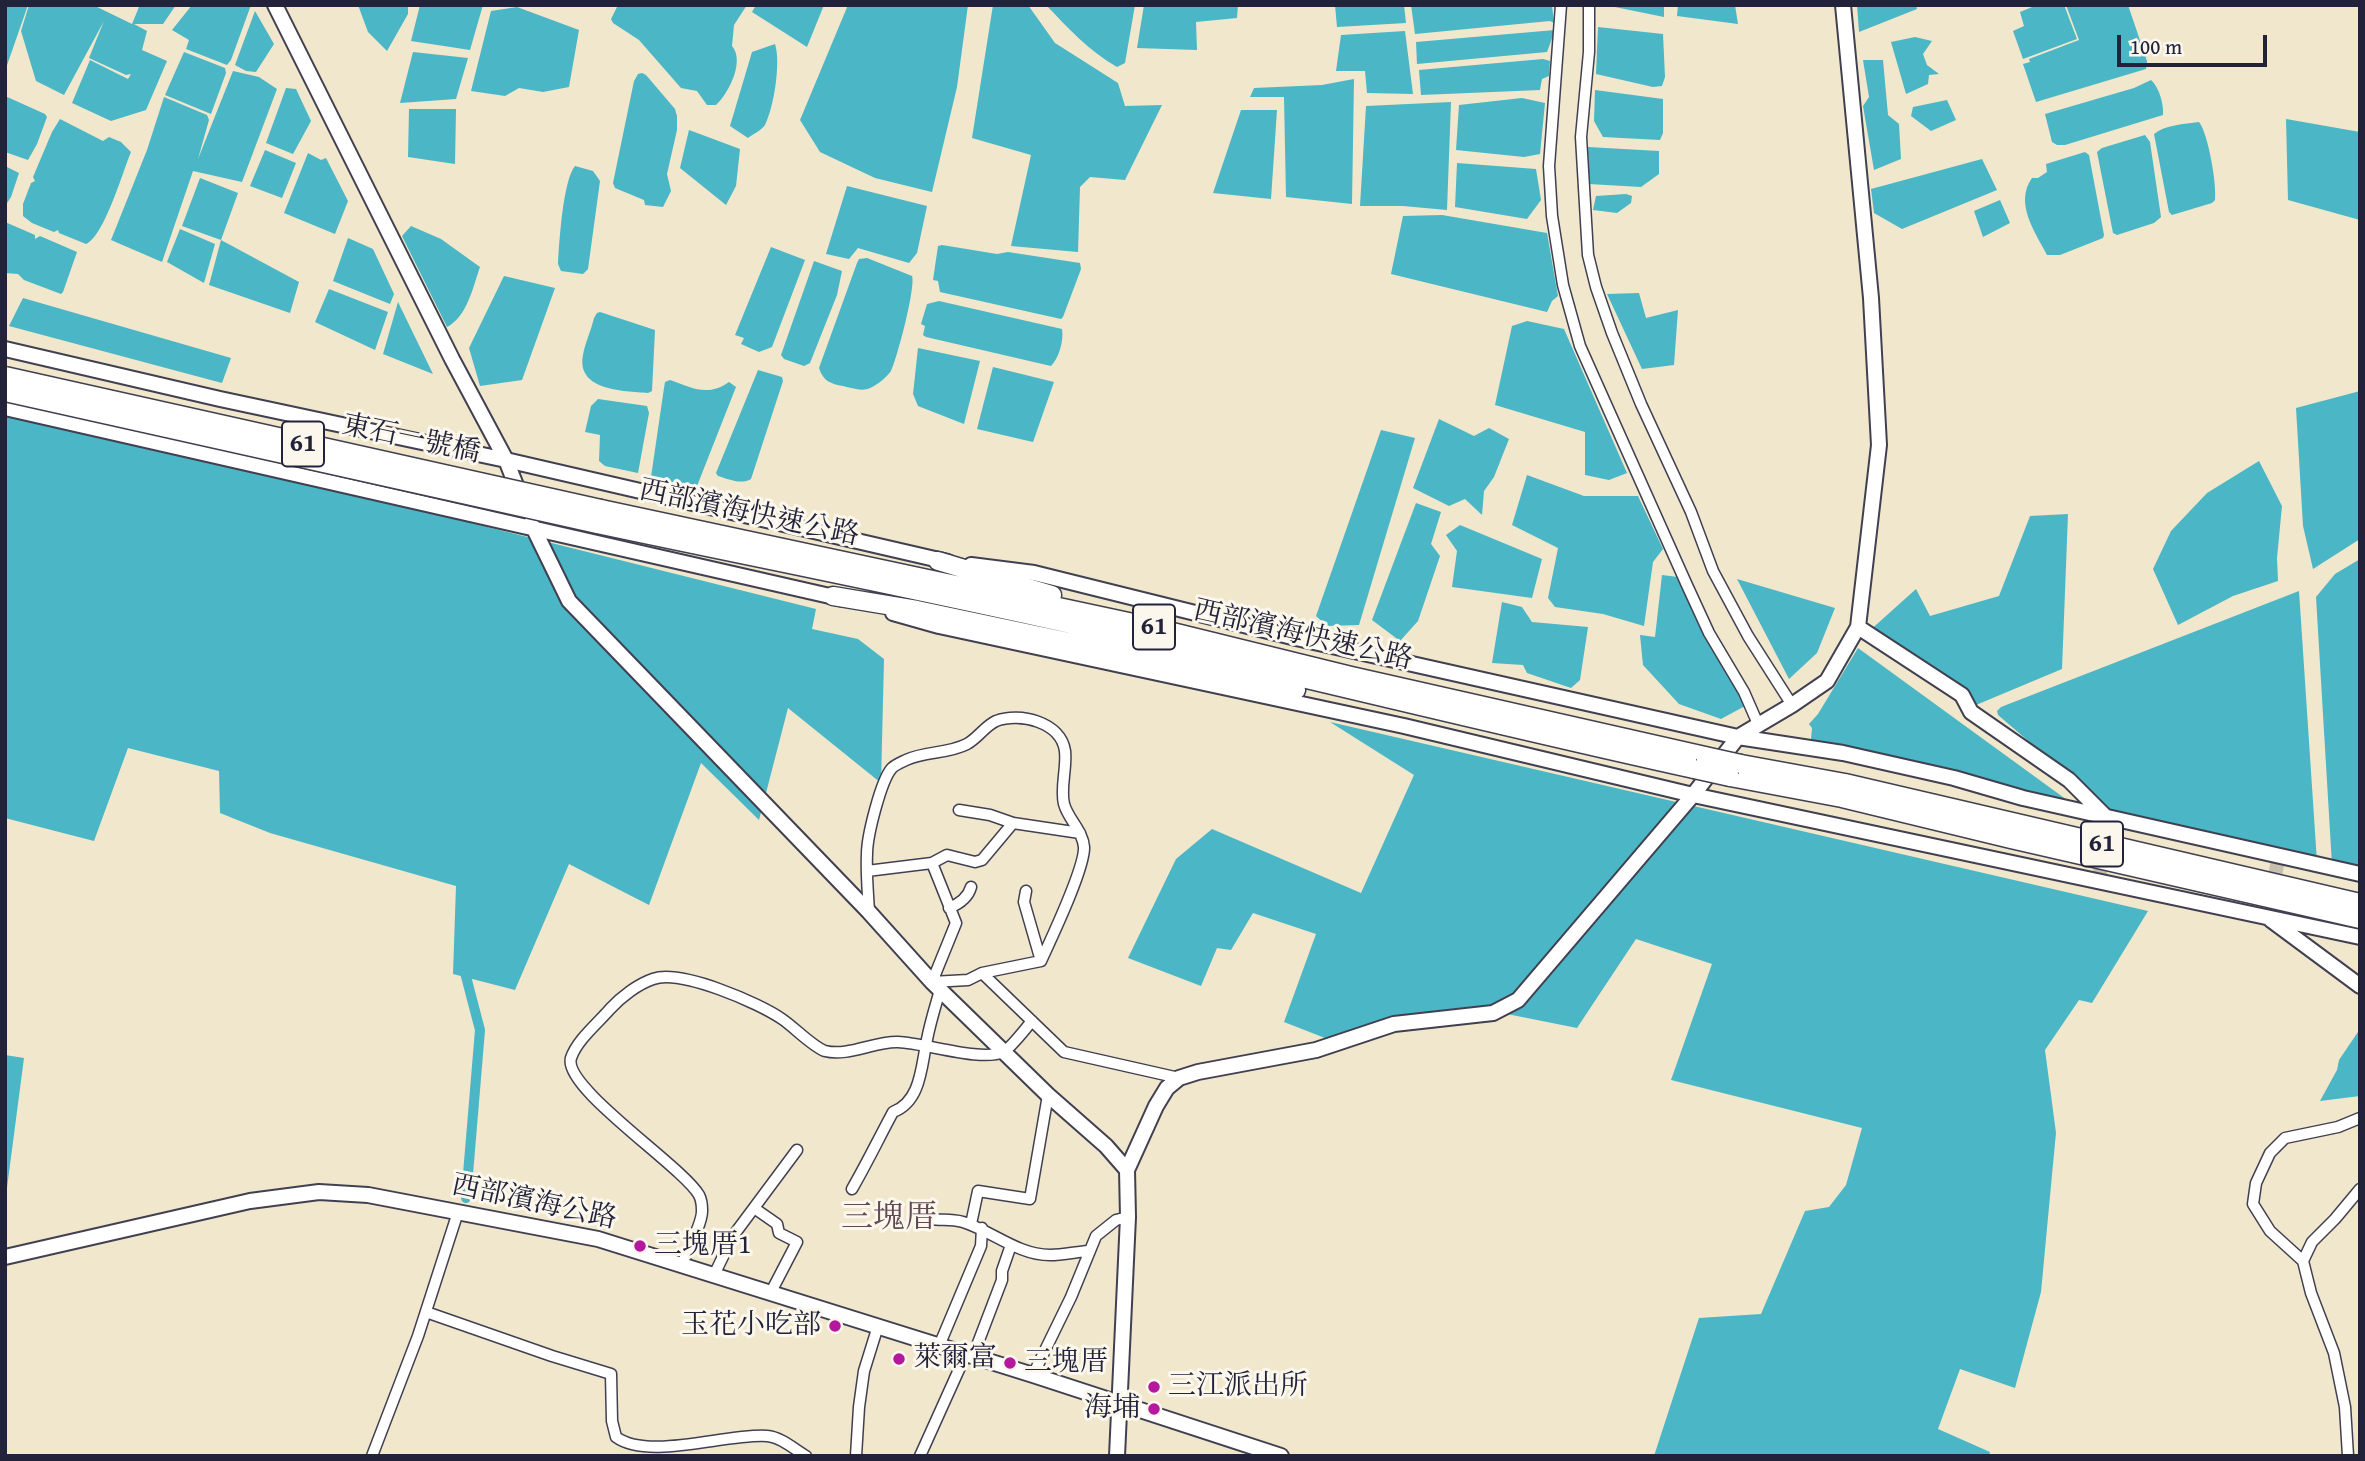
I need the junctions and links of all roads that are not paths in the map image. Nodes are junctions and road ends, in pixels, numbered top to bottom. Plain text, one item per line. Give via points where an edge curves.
1 (275, 5) edge
2 (1561, 5) edge
3 (1589, 5) edge
4 (1843, 5) edge
5 (5, 349) edge
6 (5, 376) edge
7 (5, 392) edge
8 (5, 408) edge
9 (506, 460) junction
10 (599, 517) junction
11 (533, 529) junction
12 (938, 561) junction
13 (833, 596) junction
14 (1858, 627) junction
15 (1788, 708) junction
16 (1501, 718) junction
17 (1760, 723) junction
18 (1738, 737) junction
19 (1735, 771) junction
20 (1693, 795) junction
21 (959, 810) dead end
22 (2106, 817) junction
23 (1013, 823) junction
24 (1080, 832) junction
25 (932, 863) junction
26 (867, 870) junction
27 (2360, 874) edge
28 (971, 887) dead end
29 (1026, 891) dead end
30 (2360, 903) edge
31 (949, 908) junction
32 (869, 912) junction
33 (2267, 917) junction
34 (2360, 919) edge
35 (2360, 937) edge
36 (1041, 961) junction
37 (982, 973) junction
38 (936, 986) junction
39 (2360, 986) edge
40 (1032, 1021) junction
41 (926, 1044) junction
42 (1004, 1052) junction
43 (1179, 1078) junction
44 (1048, 1095) junction
45 (2360, 1118) edge
46 (797, 1150) dead end
47 (1127, 1170) junction
48 (852, 1189) dead end
49 (2360, 1189) edge
50 (754, 1208) junction
51 (458, 1212) junction
52 (915, 1213) dead end
53 (1128, 1217) junction
54 (971, 1224) junction
55 (982, 1228) junction
56 (1011, 1245) junction
57 (1088, 1251) junction
58 (5, 1257) edge
59 (2303, 1261) junction
60 (682, 1264) junction
61 (714, 1275) junction
62 (771, 1293) junction
63 (426, 1312) junction
64 (878, 1326) junction
65 (939, 1346) junction
66 (969, 1355) junction
67 (1033, 1375) junction
68 (1120, 1403) junction
69 (372, 1456) edge
70 (806, 1456) edge
71 (856, 1456) edge
72 (920, 1456) edge
73 (1117, 1456) edge
74 (1282, 1456) edge
75 (2348, 1456) edge

1 - 9 street
2 - 17 street via 1549,166 1563,285 1580,346 1675,559
3 - 15 street via 1581,137 1588,255 1596,287 1713,571
4 - 14 street via 1871,298 1879,445
5 - 9 street
6 - 10 highway, 東石一號橋 / 61, bridge
7 - 10 highway, 東石一號橋 / 61, bridge
8 - 11 street
9 - 11 street
9 - 12 street
10 - 16 highway, 西部濱海快速公路 / 61
11 - 13 street
11 - 32 street via 569,601
12 - 16 highway via 1048,594 1345,664
12 - 18 street via 1034,573 1296,638
13 - 16 highway via 1430,716
13 - 20 street via 939,626 1404,726
14 - 15 street via 1827,681
14 - 22 street via 1962,695 1971,712 2069,780
15 - 17 street
16 - 19 highway, 西部濱海快速公路 / 61, bridge
17 - 18 street
18 - 20 street
18 - 22 street via 1831,751
19 - 30 highway, 61 via 1789,773 1845,783
19 - 34 highway, 61 via 1800,790
20 - 33 street
20 - 43 street via 1518,1000 1493,1013 1394,1024 1315,1050
21 - 23 street
22 - 27 street
23 - 24 street
23 - 25 street via 982,860 947,855
24 - 26 street via 1064,804 1065,749 1060,737 1026,718 1007,718 994,722 968,743 913,757 893,768 881,791
24 - 36 street via 1084,846 1081,865
25 - 26 street
25 - 31 street
26 - 32 street
28 - 31 street via 959,904
29 - 36 street via 1024,902
31 - 38 street via 956,923
32 - 38 street
33 - 35 street
33 - 39 street
36 - 37 street
37 - 38 street
37 - 40 street
38 - 41 street
38 - 42 street
40 - 42 street
40 - 43 street via 1064,1052
41 - 42 street via 980,1055
41 - 48 street via 922,1075 902,1108 893,1112
41 - 60 street via 895,1042 824,1051 778,1017 682,978 655,978 617,1001 584,1039 571,1067 593,1099 670,1164 700,1196 703,1214
42 - 44 street
43 - 47 street via 1156,1106
44 - 47 street
44 - 54 street via 1030,1199 978,1191
45 - 59 street via 2285,1138 2270,1153 2256,1183 2253,1204 2270,1231
46 - 50 street
47 - 53 street
49 - 59 street via 2312,1242
50 - 61 street via 733,1236
50 - 62 street via 777,1224 779,1233 797,1242
51 - 58 street, 西部濱海公路 via 368,1195 319,1192 250,1201
51 - 60 street, 西部濱海公路 via 598,1239
51 - 63 street
52 - 54 street via 928,1220
53 - 57 street via 1116,1220 1096,1236
53 - 68 street
54 - 55 street
55 - 56 street
55 - 65 street via 981,1246
56 - 57 street via 1049,1255
56 - 66 street via 1002,1280
57 - 67 street
59 - 75 street via 2334,1353 2345,1407
60 - 61 street, 西部濱海公路
61 - 62 street, 西部濱海公路
62 - 64 street, 西部濱海公路
63 - 69 street
63 - 70 street via 611,1374 612,1421 622,1442 653,1447 768,1436
64 - 65 street, 西部濱海公路
64 - 71 street via 864,1371
65 - 66 street, 西部濱海公路
66 - 67 street, 西部濱海公路
66 - 72 street
67 - 68 street, 西部濱海公路
68 - 73 street
68 - 74 street, 西部濱海公路

